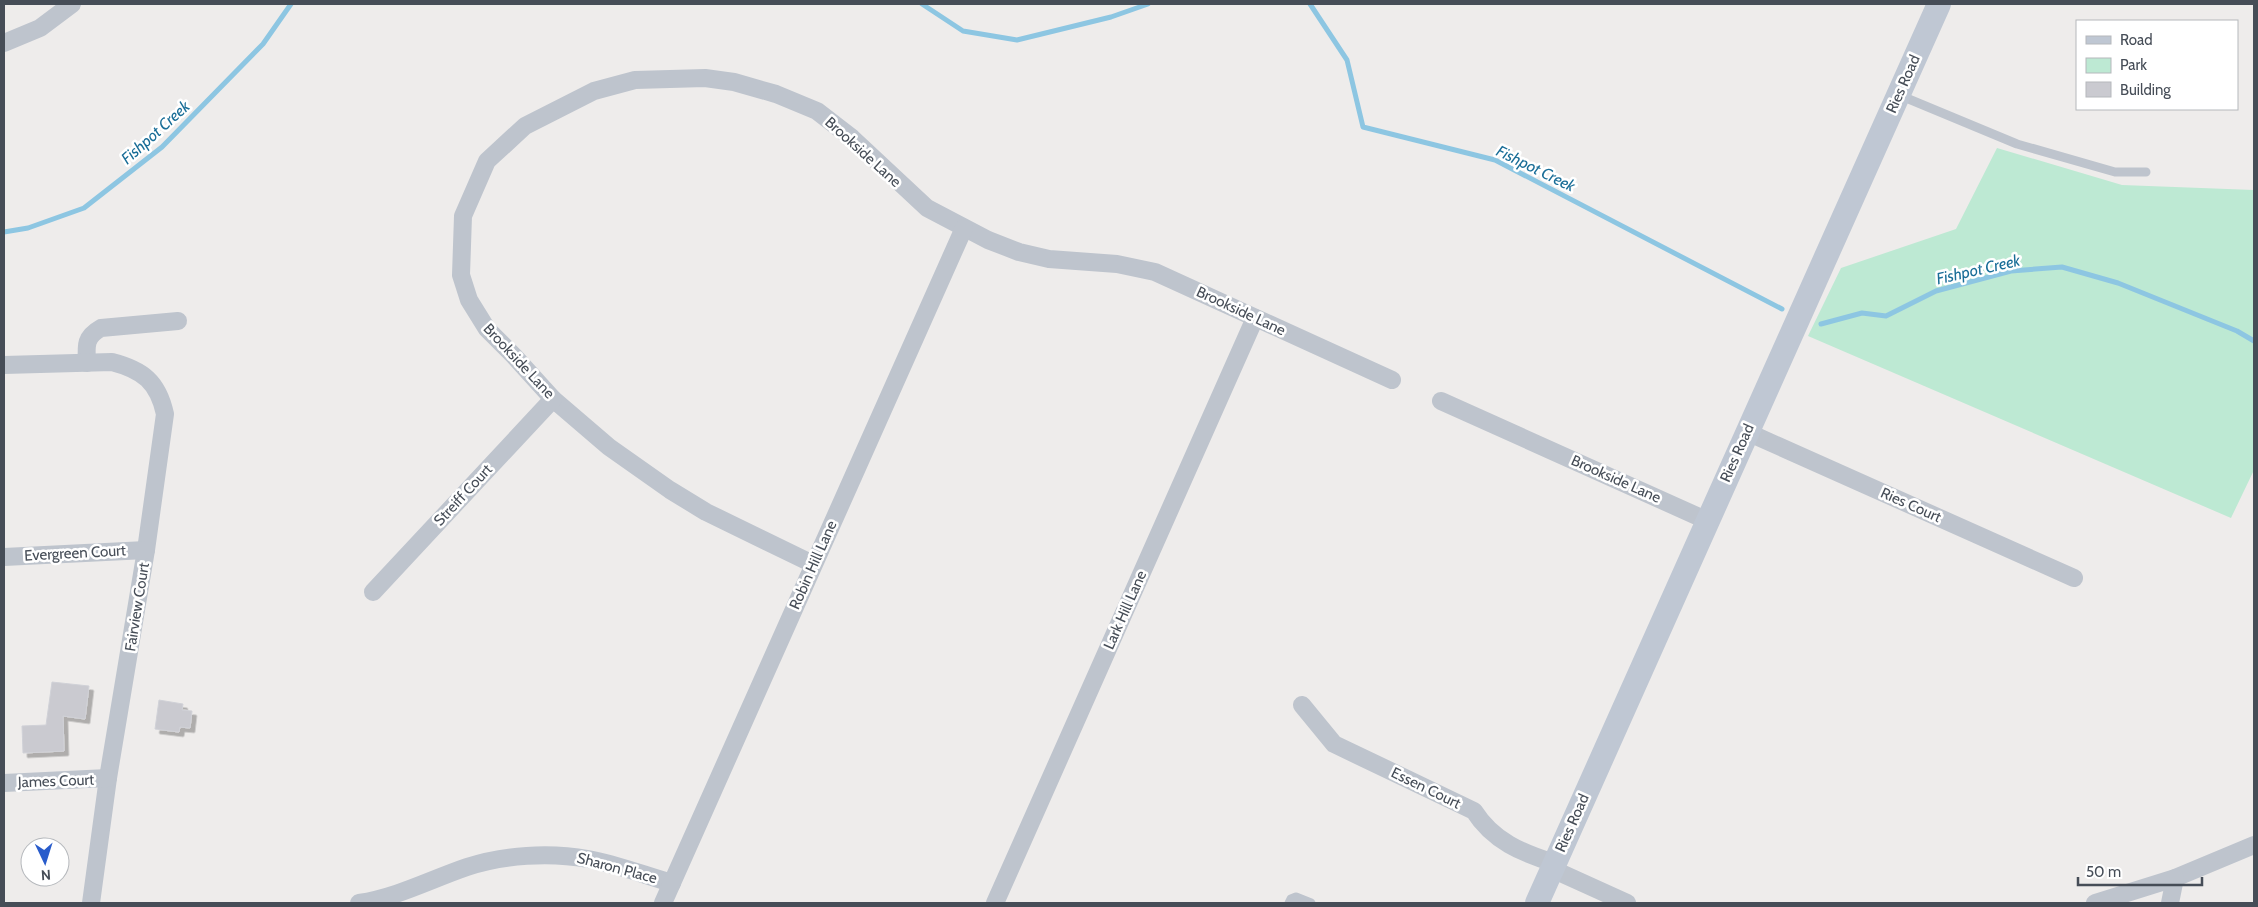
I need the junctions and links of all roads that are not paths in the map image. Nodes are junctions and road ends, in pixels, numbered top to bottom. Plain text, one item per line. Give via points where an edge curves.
1 (72, 4) edge
2 (1938, 4) edge
3 (4, 43) edge
4 (1899, 94) junction
5 (2146, 172) dead end
6 (964, 228) junction
7 (1255, 318) junction
8 (178, 321) dead end
9 (87, 363) junction
10 (4, 365) edge
11 (1392, 380) dead end
12 (553, 399) junction
13 (1441, 401) dead end
14 (1747, 432) junction
15 (1708, 521) junction
16 (146, 550) junction
17 (4, 556) edge
18 (813, 564) junction
19 (2074, 578) dead end
20 (373, 592) dead end
21 (1302, 705) dead end
22 (108, 778) junction
23 (4, 783) edge
24 (2254, 843) edge
25 (1553, 866) junction
26 (2175, 878) junction
27 (672, 884) junction
28 (90, 903) edge
29 (358, 903) edge
30 (663, 903) edge
31 (995, 903) edge
32 (1290, 903) edge
33 (1311, 903) edge
34 (1537, 903) edge
35 (1626, 903) edge
36 (2095, 903) edge
37 (2170, 903) edge

1 - 3 street via 40,28
2 - 4 street, Ries Road
4 - 5 lane via 2017,144 2115,172
4 - 14 street, Ries Road
6 - 7 street, Brookside Lane via 1019,252 1049,259 1117,264 1155,272
6 - 12 street, Brookside Lane via 926,208 852,138 817,111 776,94 734,82 671,77 635,80 594,91 540,117 508,140 487,161 464,216 461,276 469,300 487,329
6 - 18 street, Robin Hill Lane
7 - 11 street, Brookside Lane
7 - 31 street, Lark Hill Lane
8 - 9 street via 102,328 91,333 86,346
9 - 10 street, Fairview Court
9 - 16 street, Fairview Court via 112,362 126,366 141,373 161,397 165,414 164,433
12 - 18 street, Brookside Lane via 609,447 670,490 706,512
12 - 20 street, Streiff Court
13 - 15 street, Brookside Lane
14 - 15 street, Ries Road
14 - 19 street, Ries Court
15 - 25 street, Ries Road
16 - 17 street, Evergreen Court
16 - 22 street, Fairview Court
18 - 27 street, Robin Hill Lane
21 - 25 street, Essen Court via 1334,744 1474,811 1481,822 1512,847
22 - 23 street, James Court
22 - 28 street, Fairview Court
24 - 26 street
25 - 34 street, Ries Road
25 - 35 street, Essen Court
26 - 36 street
26 - 37 street
27 - 29 street, Sharon Place via 590,859 553,855 469,866 384,899
27 - 30 street, Robin Hill Lane
32 - 33 lane via 1296,897

